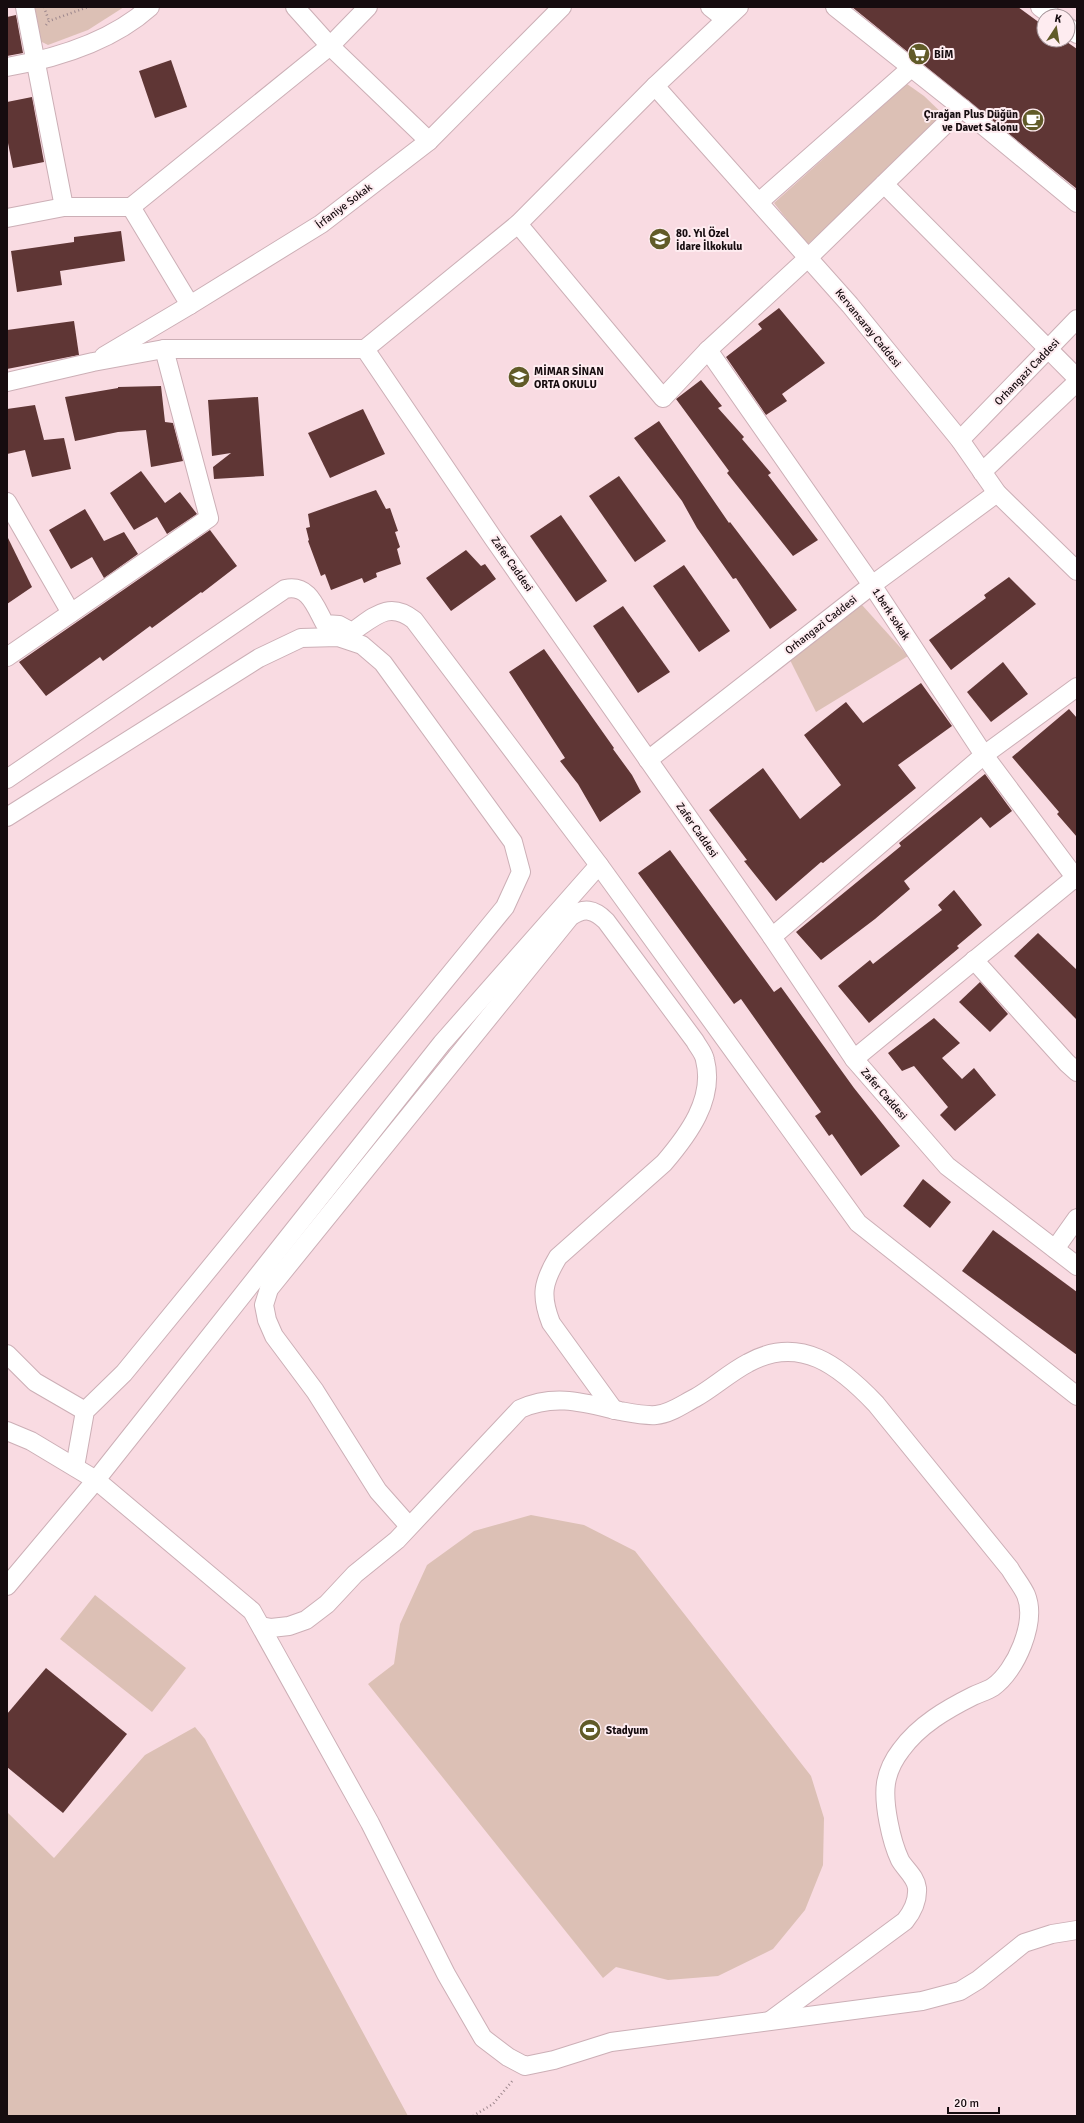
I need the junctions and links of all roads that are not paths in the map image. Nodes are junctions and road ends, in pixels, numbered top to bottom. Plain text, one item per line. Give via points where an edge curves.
1 (25, 7) edge
2 (150, 7) edge
3 (295, 7) edge
4 (368, 7) edge
5 (562, 7) edge
6 (710, 7) edge
7 (740, 7) edge
8 (835, 7) edge
9 (725, 19) junction
10 (330, 46) junction
11 (37, 62) junction
12 (7, 67) edge
13 (911, 68) junction
14 (655, 86) junction
15 (962, 108) junction
16 (429, 141) junction
17 (884, 184) junction
18 (759, 202) junction
19 (1077, 203) edge
20 (64, 207) junction
21 (131, 207) junction
22 (7, 218) edge
23 (518, 224) junction
24 (809, 257) junction
25 (190, 305) junction
26 (1077, 319) edge
27 (164, 349) junction
28 (365, 349) junction
29 (708, 350) junction
30 (1048, 351) junction
31 (93, 362) junction
32 (1077, 378) edge
33 (7, 382) edge
34 (1077, 382) edge
35 (960, 440) junction
36 (982, 472) junction
37 (997, 493) junction
38 (7, 502) edge
39 (12, 526) edge
40 (1077, 571) edge
41 (872, 585) junction
42 (71, 613) junction
43 (7, 657) edge
44 (1077, 687) edge
45 (984, 755) junction
46 (648, 760) junction
47 (7, 779) edge
48 (7, 816) edge
49 (599, 865) junction
50 (1076, 878) edge
51 (772, 937) junction
52 (974, 960) junction
53 (854, 1059) junction
54 (1077, 1072) edge
55 (1077, 1218) edge
56 (1055, 1249) junction
57 (1077, 1266) edge
58 (7, 1354) edge
59 (1077, 1396) edge
60 (614, 1410) junction
61 (84, 1411) junction
62 (7, 1431) edge
63 (75, 1467) junction
64 (96, 1480) junction
65 (409, 1526) junction
66 (7, 1586) edge
67 (261, 1626) junction
68 (1077, 1930) edge
69 (771, 2020) junction

1 - 11 street
2 - 11 street via 98,42
3 - 10 street
4 - 10 street
5 - 16 street, İrfaniye Sokak
6 - 9 street
7 - 9 street
8 - 13 street
9 - 14 street
10 - 16 street
10 - 21 street
11 - 12 street
11 - 20 street
13 - 15 street
13 - 18 street
14 - 18 street, Kervansaray Caddesi
14 - 23 street
15 - 17 street
15 - 19 street
16 - 25 street, İrfaniye Sokak via 321,224
17 - 24 street
17 - 30 street
18 - 24 street, Kervansaray Caddesi
20 - 21 street
20 - 22 street
21 - 25 street
23 - 28 street
23 - 29 street via 663,398
24 - 29 street
24 - 35 street, Kervansaray Caddesi
25 - 31 street, İrfaniye Sokak
26 - 30 street, Orhangazi Caddesi
27 - 28 street
27 - 31 street
27 - 42 street via 209,518
28 - 46 street, Zafer Caddesi
29 - 41 street, 1.berk sokak
30 - 32 street
30 - 35 street, Orhangazi Caddesi
31 - 33 street
34 - 36 street
35 - 36 street, Kervansaray Caddesi
36 - 37 street, Kervansaray Caddesi
37 - 40 street, Kervansaray Caddesi
37 - 41 street, Orhangazi Caddesi
38 - 39 street
39 - 42 street
41 - 45 street, 1.berk sokak
41 - 46 street, Orhangazi Caddesi
42 - 43 street
44 - 45 street
45 - 50 street, 1.berk sokak
45 - 51 street
46 - 51 street, Zafer Caddesi
47 - 49 street via 285,589 296,587 311,599 324,624 339,625 352,632 389,610 404,612 414,620
48 - 61 street via 260,658 301,638 338,637 362,645 383,663 513,842 520,872 505,906 124,1373
49 - 59 street via 858,1223
49 - 64 street via 442,1043
50 - 52 street
51 - 53 street, Zafer Caddesi
52 - 53 street
52 - 54 street via 1066,1063
53 - 56 street, Zafer Caddesi via 947,1166
55 - 56 street
56 - 57 street, Zafer Caddesi
58 - 61 street via 35,1382
60 - 65 street via 553,1400 536,1402 520,1409
60 - 65 street via 551,1323 543,1292 558,1257 664,1163 679,1146 704,1102 708,1080 705,1058 695,1041 606,921 592,910 585,910 578,911 570,917 269,1289 264,1305 274,1336 315,1391 378,1490
60 - 69 street via 656,1415 669,1412 748,1363 773,1352 803,1352 832,1364 857,1384 876,1404 1010,1569 1026,1596 1029,1620 1022,1649 1011,1668 993,1687 943,1713 916,1731 891,1767 886,1783 887,1811 900,1858 917,1887 914,1910 905,1921
61 - 63 street
62 - 63 street via 31,1441
63 - 64 street
64 - 66 street
64 - 67 street via 252,1611
65 - 67 street via 397,1540 355,1574 327,1604 306,1620 289,1626
67 - 69 street via 367,1816 446,1974 483,2038 525,2066 554,2060 611,2042
68 - 69 street via 1052,1934 1024,1943 960,1992 922,2001

